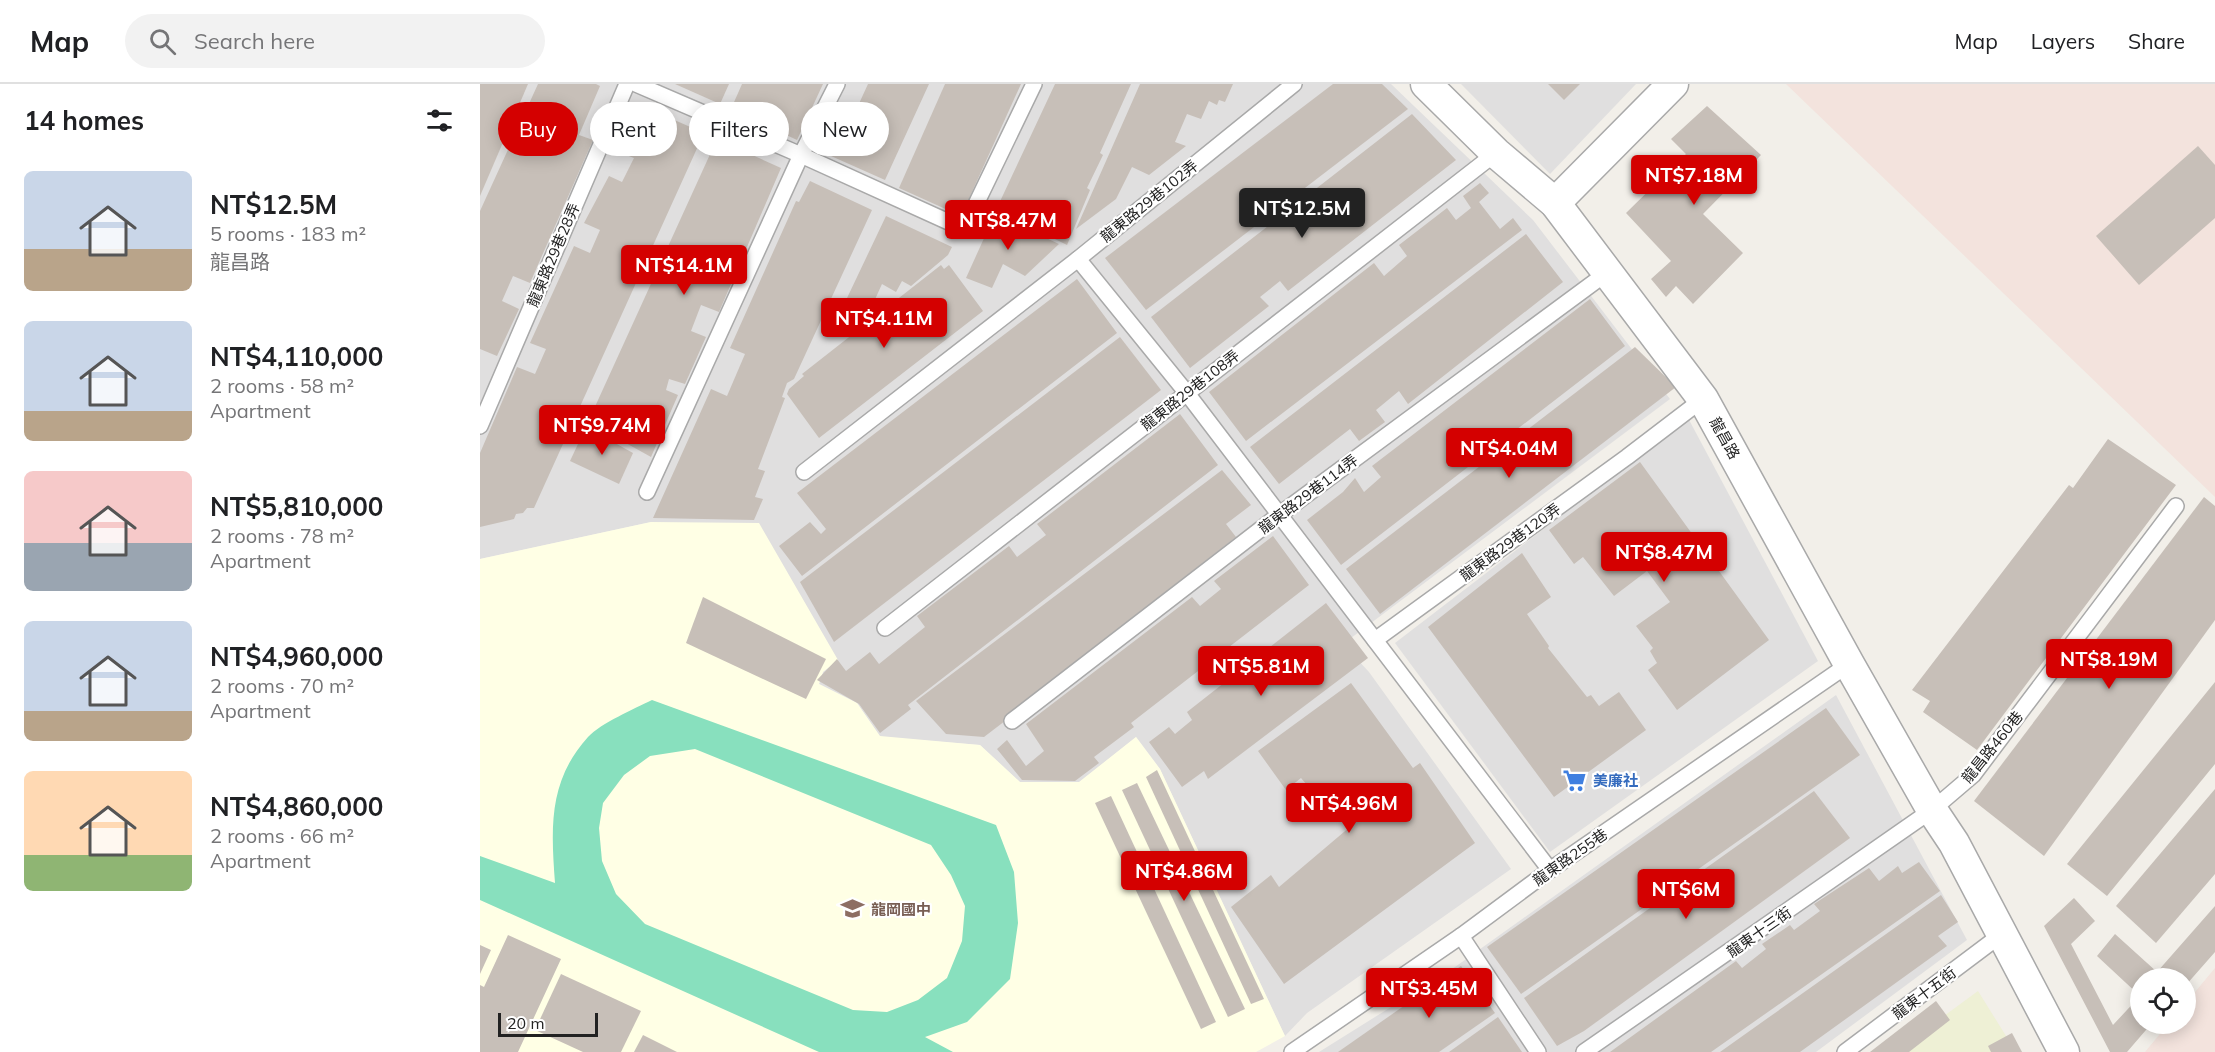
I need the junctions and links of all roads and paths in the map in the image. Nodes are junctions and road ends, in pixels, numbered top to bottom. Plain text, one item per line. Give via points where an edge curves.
1 (627, 84) edge
2 (636, 84) edge
3 (837, 84) edge
4 (1034, 84) edge
5 (1294, 84) edge
6 (1426, 84) edge
7 (1673, 84) edge
8 (828, 102) edge
9 (1496, 153) junction
10 (801, 155) joint
11 (803, 156) edge
12 (1555, 203) junction
13 (1078, 259) junction
14 (1608, 272) junction
15 (1186, 392) junction
16 (1703, 399) junction
17 (480, 426) edge
18 (804, 472) dead end
19 (647, 492) dead end
20 (2176, 506) dead end
21 (1279, 515) junction
22 (885, 628) dead end
23 (1375, 640) junction
24 (1850, 664) junction
25 (1012, 721) dead end
26 (1932, 810) junction
27 (1550, 870) junction
28 (2002, 934) junction
29 (1461, 936) junction
30 (1292, 1052) edge
31 (1538, 1052) edge
32 (1584, 1052) edge
33 (1845, 1052) edge
34 (2064, 1052) edge

1 - 17 lane, 龍東路29巷28弄
2 - 10 lane
3 - 8 lane
4 - 11 lane via 964,229
5 - 13 lane, 龍東路29巷102弄
6 - 9 street, 龍昌路
7 - 12 street
9 - 12 street, 龍昌路
9 - 15 lane, 龍東路29巷108弄
10 - 19 lane
12 - 14 street, 龍昌路
13 - 15 lane
13 - 18 lane, 龍東路29巷102弄
14 - 16 street, 龍昌路
14 - 21 lane, 龍東路29巷114弄
15 - 21 lane
15 - 22 lane, 龍東路29巷108弄
16 - 23 lane, 龍東路29巷120弄
16 - 24 street, 龍昌路
20 - 26 lane, 龍昌路460巷 via 1973,775
21 - 23 lane
21 - 25 lane, 龍東路29巷114弄
23 - 27 lane
24 - 26 street, 龍昌路
24 - 27 lane, 龍東路255巷
26 - 28 street, 龍昌路
26 - 32 lane, 龍東十三街
27 - 29 lane, 龍東路255巷
28 - 33 lane, 龍東十五街
28 - 34 street, 龍昌路
29 - 30 lane, 龍東路255巷
29 - 31 lane

